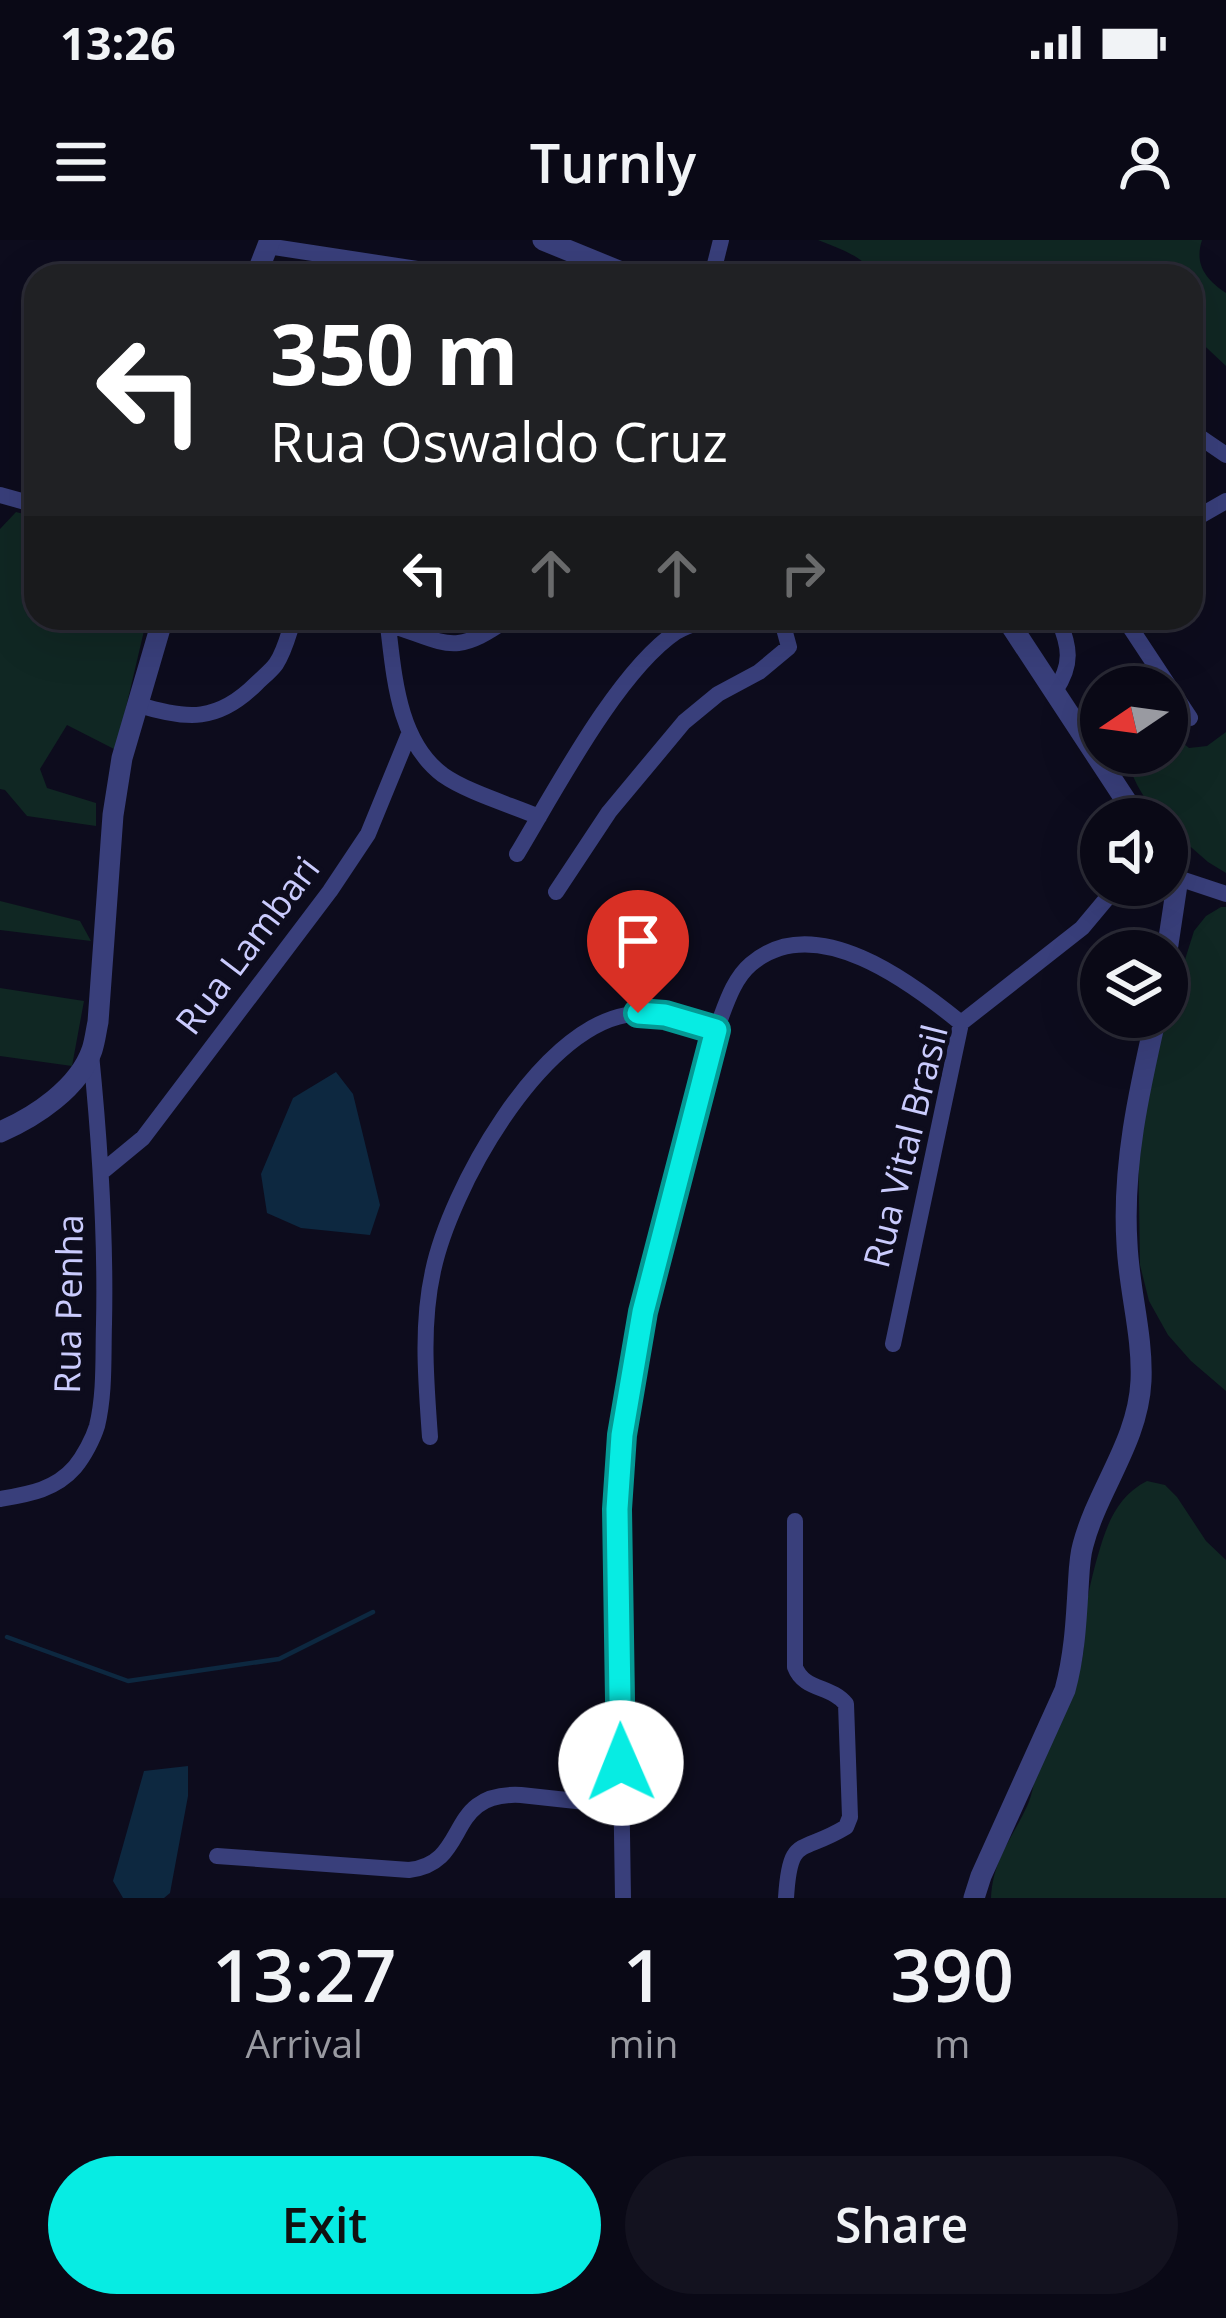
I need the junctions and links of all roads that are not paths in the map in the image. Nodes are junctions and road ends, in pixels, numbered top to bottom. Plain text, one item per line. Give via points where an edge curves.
1 (543, 240) edge
2 (268, 243) edge
3 (392, 264) edge
4 (602, 264) edge
5 (160, 630) edge
6 (290, 630) edge
7 (388, 630) edge
8 (412, 630) edge
9 (490, 630) edge
10 (679, 630) edge
11 (784, 630) edge
12 (1014, 630) edge
13 (1061, 630) edge
14 (1132, 630) edge
15 (1055, 691) junction
16 (139, 705) junction
17 (1190, 718) dead end
18 (410, 734) junction
19 (1124, 798) edge
20 (539, 817) junction
21 (517, 854) dead end
22 (1188, 877) edge
23 (556, 892) dead end
24 (1226, 894) edge
25 (1100, 906) edge
26 (961, 1024) junction
27 (716, 1030) junction
28 (1151, 1038) edge
29 (91, 1053) junction
30 (0, 1132) edge
31 (103, 1171) junction
32 (893, 1344) dead end
33 (430, 1436) dead end
34 (0, 1499) edge
35 (795, 1521) dead end
36 (622, 1806) junction
37 (217, 1856) dead end
38 (623, 1898) edge
39 (786, 1898) edge
40 (974, 1898) edge

1 - 4 street
2 - 3 street
5 - 16 street
6 - 16 street via 278,662 216,712 170,715
7 - 18 street
8 - 9 street via 453,645
10 - 20 street via 610,704
11 - 23 street via 789,647 684,722
12 - 15 street
13 - 15 street via 1068,666
14 - 17 street
15 - 19 street
16 - 29 street via 113,815
18 - 20 street via 447,778
18 - 31 street, Rua Lambari via 368,835 330,891 142,1138
20 - 21 street
22 - 24 street
25 - 26 street, Rua Vital Brasil
26 - 27 street via 886,969 811,946 751,964
26 - 32 street, Rua Vital Brasil
27 - 33 street via 665,1015 605,1021 554,1056 507,1114 454,1205 433,1271 424,1351
27 - 36 street via 643,1312 622,1435
28 - 40 street via 1137,1099 1126,1244 1141,1387 1123,1456 1082,1547 1065,1690
29 - 30 street via 60,1094
29 - 31 street, Rua Penha
31 - 34 street, Rua Penha via 96,1430 60,1480
35 - 39 street via 795,1667 808,1684 846,1704 850,1817 846,1827 792,1854
36 - 37 street via 490,1798 473,1806 440,1860 409,1870
36 - 38 street

